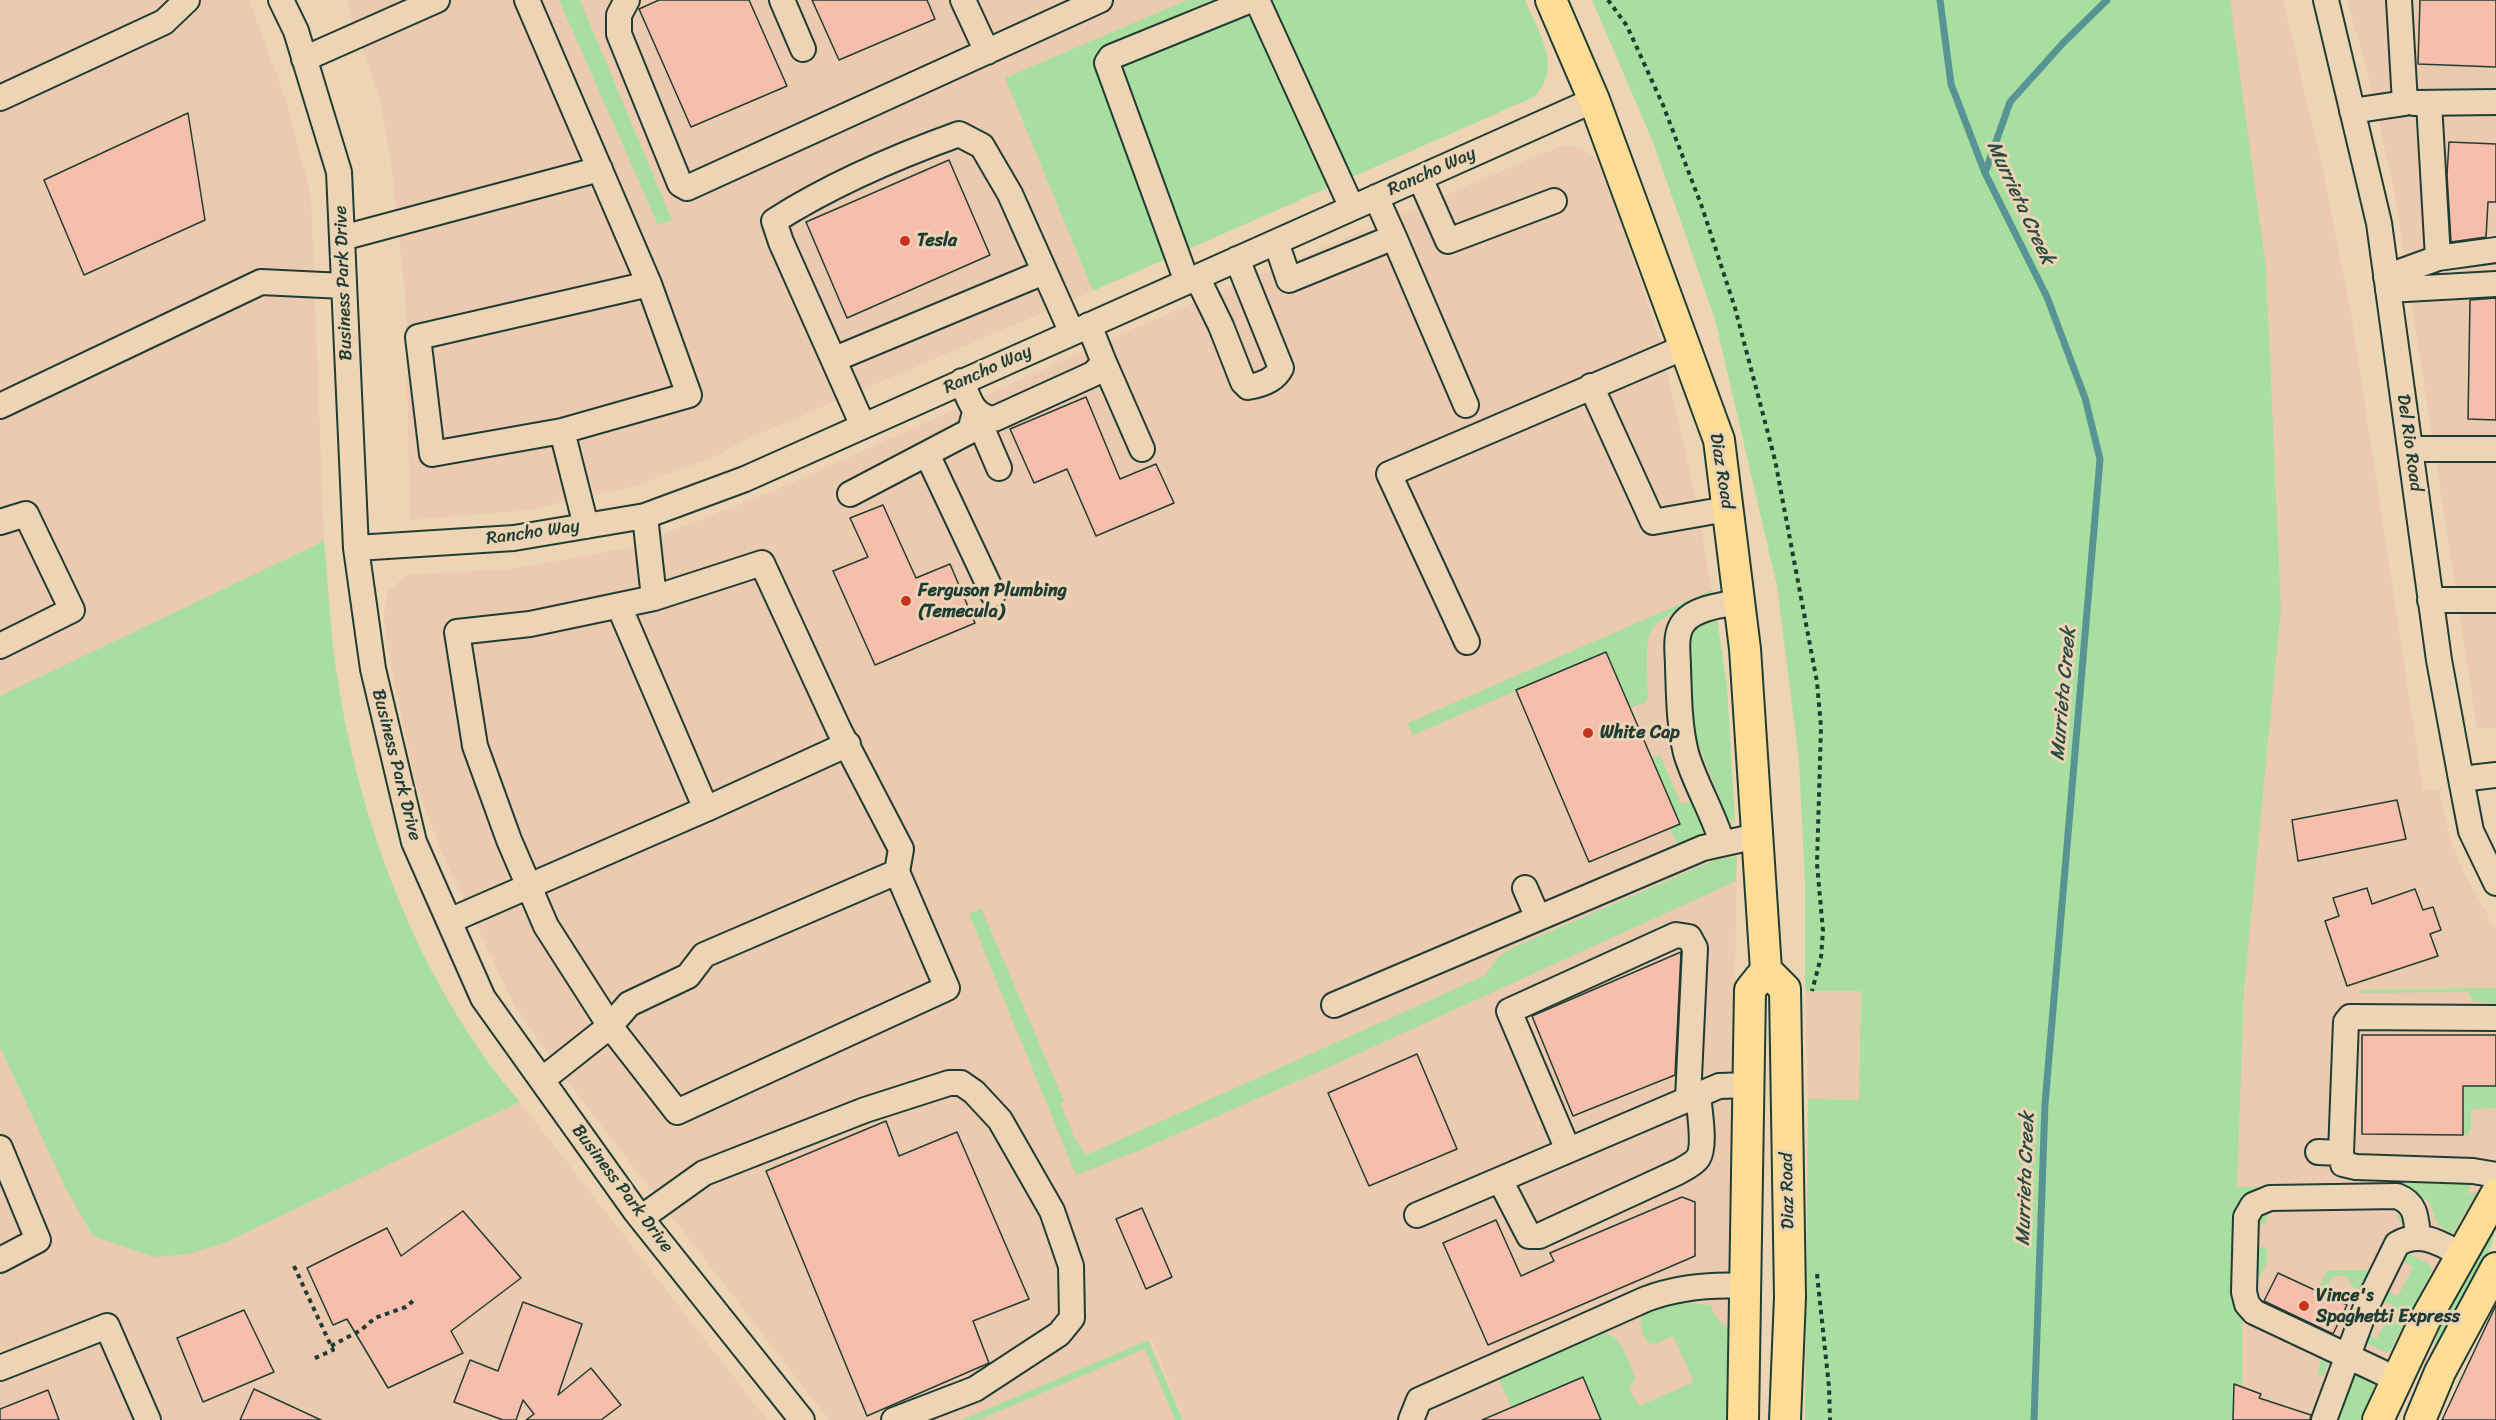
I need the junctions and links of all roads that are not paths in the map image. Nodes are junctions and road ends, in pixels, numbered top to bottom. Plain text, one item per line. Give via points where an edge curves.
1 (187, 0) edge
2 (281, 0) edge
3 (437, 0) edge
4 (527, 0) edge
5 (627, 0) edge
6 (782, 0) edge
7 (963, 0) edge
8 (1100, 0) edge
9 (1251, 0) edge
10 (1257, 0) edge
11 (1551, 0) edge
12 (2326, 0) edge
13 (2399, 0) edge
14 (803, 49) dead end
15 (987, 52) junction
16 (304, 59) junction
17 (0, 99) edge
18 (1594, 100) junction
19 (2496, 102) edge
20 (2417, 103) junction
21 (2352, 111) junction
22 (600, 169) junction
23 (1420, 178) junction
24 (1376, 197) junction
25 (1554, 201) dead end
26 (1352, 208) junction
27 (1394, 237) junction
28 (342, 238) junction
29 (1276, 242) junction
30 (2496, 250) edge
31 (2438, 258) junction
32 (1237, 259) junction
33 (1044, 272) junction
34 (1192, 279) junction
35 (2387, 283) junction
36 (649, 284) junction
37 (2496, 284) edge
38 (344, 286) junction
39 (1081, 329) junction
40 (1685, 347) junction
41 (835, 359) junction
42 (1103, 360) junction
43 (962, 381) junction
44 (1591, 386) junction
45 (1466, 405) dead end
46 (0, 406) edge
47 (975, 412) junction
48 (863, 426) junction
49 (562, 431) junction
50 (2410, 448) junction
51 (1142, 449) dead end
52 (2496, 449) edge
53 (927, 454) junction
54 (999, 468) dead end
55 (850, 494) dead end
56 (1727, 509) junction
57 (645, 516) junction
58 (0, 522) edge
59 (586, 526) junction
60 (356, 548) junction
61 (993, 594) dead end
62 (654, 598) junction
63 (2430, 600) junction
64 (2496, 600) edge
65 (1739, 602) junction
66 (618, 606) junction
67 (1467, 642) dead end
68 (0, 646) edge
69 (848, 744) junction
70 (2496, 775) edge
71 (2461, 779) junction
72 (706, 809) junction
73 (1757, 836) junction
74 (1722, 843) junction
75 (897, 872) junction
76 (2496, 883) edge
77 (530, 888) junction
78 (1525, 888) dead end
79 (1538, 918) junction
80 (449, 921) junction
81 (1766, 970) junction
82 (1334, 1005) dead end
83 (2496, 1018) edge
84 (610, 1026) junction
85 (543, 1079) junction
86 (1749, 1085) junction
87 (1693, 1097) junction
88 (0, 1148) edge
89 (1568, 1150) junction
90 (2496, 1175) edge
91 (1500, 1180) junction
92 (2496, 1194) edge
93 (1417, 1215) dead end
94 (641, 1218) junction
95 (2418, 1238) junction
96 (2460, 1254) junction
97 (0, 1260) edge
98 (2496, 1268) edge
99 (1746, 1286) junction
100 (2347, 1356) junction
101 (0, 1368) edge
102 (2401, 1369) junction
103 (148, 1420) edge
104 (802, 1420) edge
105 (894, 1420) edge
106 (1411, 1420) edge
107 (1743, 1420) edge
108 (1785, 1420) edge
109 (2324, 1420) edge
110 (2378, 1420) edge
111 (2398, 1420) edge
112 (2420, 1420) edge

1 - 17 street via 164,22
2 - 16 street, Business Park Drive
3 - 16 street
4 - 22 street
5 - 15 street via 619,15 619,34 680,184 687,188
6 - 14 street
7 - 15 street
8 - 15 street
9 - 34 street via 1111,57 1107,63
10 - 26 street
11 - 18 main road, Diaz Road
12 - 21 street, Del Rio Road
13 - 20 street
16 - 28 street, Business Park Drive via 339,172
18 - 23 street, Rancho Way
18 - 40 main road, Diaz Road
19 - 20 street
20 - 21 street
20 - 31 street
21 - 35 street, Del Rio Road via 2379,223
22 - 28 street
22 - 36 street
23 - 24 street, Rancho Way
23 - 25 street via 1448,241
24 - 26 street, Rancho Way
24 - 27 street
26 - 29 street, Rancho Way
27 - 29 street via 1289,280
27 - 45 street
28 - 38 street, Business Park Drive
29 - 32 street, Rancho Way
30 - 31 street
31 - 35 street
32 - 34 street, Rancho Way
32 - 34 street via 1281,368 1266,382 1248,387 1244,382 1217,317
33 - 39 street
33 - 41 street
33 - 41 street via 1010,194 982,146 960,134 919,149 816,194 774,221
34 - 39 street, Rancho Way
35 - 37 street
35 - 50 street, Del Rio Road
36 - 49 street via 689,395
36 - 49 street via 418,337 432,454
38 - 46 street via 261,282
38 - 60 street, Business Park Drive
39 - 42 street
39 - 43 street, Rancho Way
40 - 44 street
40 - 56 main road, Diaz Road via 1719,440
41 - 48 street
42 - 47 street via 1093,374 994,420
42 - 51 street
43 - 47 street
43 - 48 street, Rancho Way
44 - 56 street via 1653,522
44 - 67 street via 1389,474
47 - 53 street via 970,431
47 - 54 street
48 - 57 street, Rancho Way via 745,479
49 - 59 street
50 - 52 street
50 - 63 street, Del Rio Road
53 - 55 street
53 - 61 street
56 - 65 main road, Diaz Road
57 - 59 street, Rancho Way
57 - 62 street
58 - 68 street via 26,514 72,610
59 - 60 street, Rancho Way via 514,538
60 - 80 street, Business Park Drive via 373,669 411,830
62 - 66 street
62 - 69 street via 762,563
63 - 64 street
63 - 71 street, Del Rio Road
65 - 73 main road, Diaz Road
65 - 74 street via 1690,616 1680,628 1677,642 1680,726 1687,756
66 - 72 street
66 - 77 street via 530,624 457,632 475,746
69 - 72 street
69 - 75 street via 901,849
70 - 71 street
71 - 76 street, Del Rio Road via 2471,831
72 - 77 street
73 - 74 street
73 - 81 main road, Diaz Road
74 - 79 street
75 - 84 street via 704,955 688,976 629,1004
75 - 84 street via 947,987 677,1112
77 - 80 street
77 - 84 street via 546,926
78 - 79 street
79 - 82 street
80 - 85 street, Business Park Drive via 483,998
81 - 86 main road via 1750,990
81 - 108 main road, Diaz Road via 1785,989 1790,1297
83 - 90 street via 2350,1017 2346,1022 2330,1152 2343,1164 2356,1167
84 - 85 street
85 - 94 street, Business Park Drive
86 - 87 street via 1719,1086
86 - 99 main road
87 - 89 street
87 - 89 street via 1695,948 1689,937 1676,934 1509,1011
87 - 91 street via 1702,1146 1695,1162 1539,1236 1529,1236
88 - 97 street via 38,1240
89 - 91 street
91 - 93 street
92 - 96 main road
94 - 104 street, Business Park Drive
94 - 105 street via 704,1173 854,1114 949,1083 961,1083 974,1092 1000,1120 1052,1210 1071,1266 1072,1318 1059,1334 975,1389
95 - 96 street via 2430,1239
95 - 100 street via 2406,1238 2397,1244
95 - 100 street via 2416,1211 2397,1196 2270,1198 2253,1205 2248,1212 2244,1292 2247,1304 2254,1312
96 - 102 main road
98 - 112 main road via 2440,1372
99 - 106 street via 1671,1290 1646,1299 1419,1400
99 - 107 main road
100 - 102 street
100 - 109 street
101 - 103 street via 107,1326
102 - 110 main road
102 - 111 main road via 2404,1404

